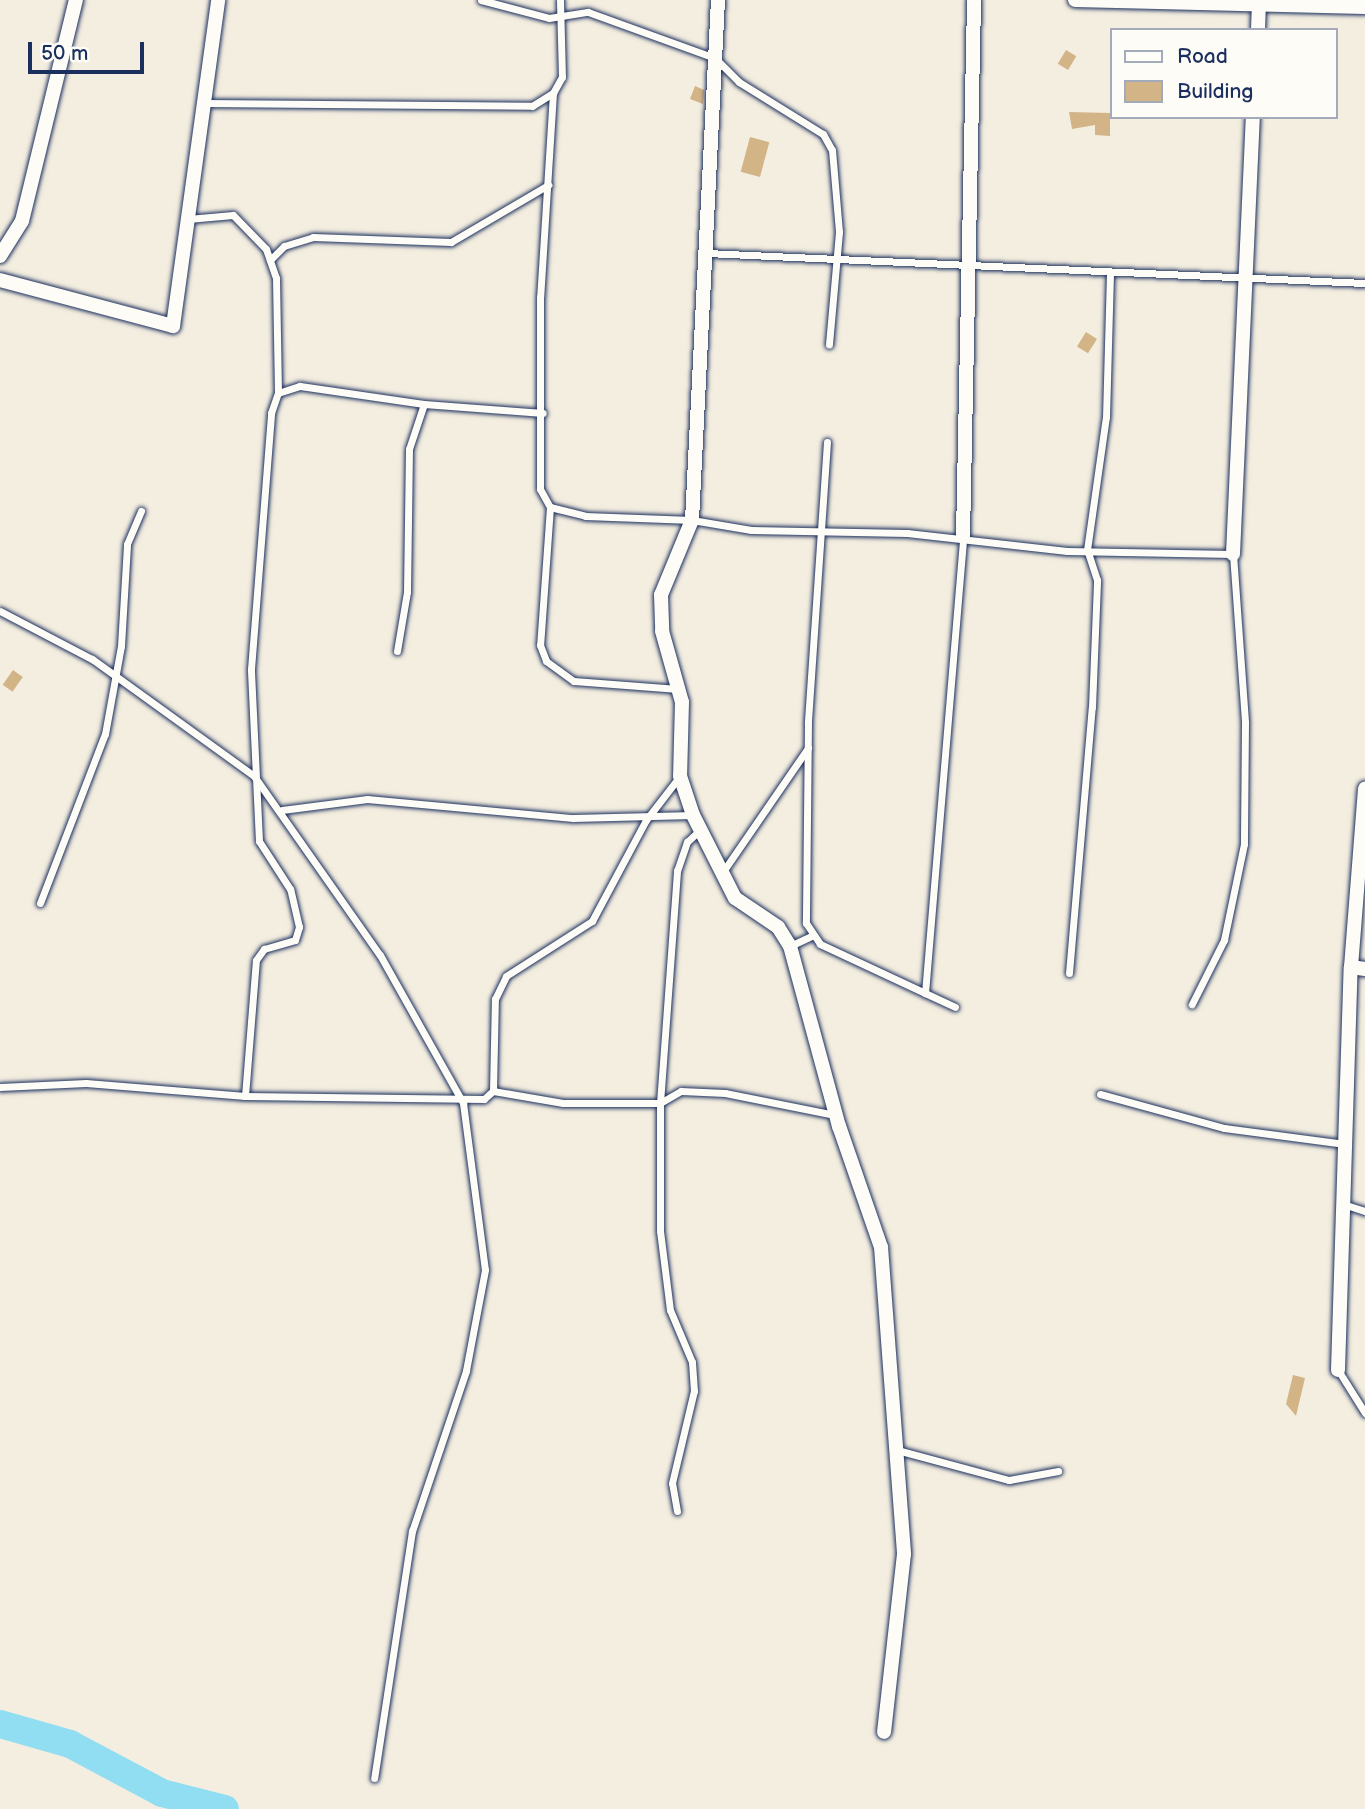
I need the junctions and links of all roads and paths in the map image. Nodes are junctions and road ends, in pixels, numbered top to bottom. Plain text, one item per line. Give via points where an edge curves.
1 (76, 0) edge
2 (218, 0) edge
3 (481, 0) edge
4 (560, 0) edge
5 (718, 0) edge
6 (974, 0) edge
7 (1074, 0) edge
8 (1259, 4) edge
9 (1365, 7) edge
10 (561, 15) junction
11 (1258, 28) edge
12 (715, 58) junction
13 (553, 93) junction
14 (204, 103) junction
15 (1253, 119) edge
16 (548, 185) junction
17 (188, 219) junction
18 (705, 253) junction
19 (0, 256) edge
20 (270, 260) junction
21 (837, 260) junction
22 (969, 267) junction
23 (1110, 274) junction
24 (0, 280) edge
25 (1245, 280) junction
26 (1365, 283) edge
27 (829, 345) dead end
28 (278, 393) junction
29 (424, 404) junction
30 (543, 413) junction
31 (827, 442) dead end
32 (550, 507) junction
33 (141, 512) dead end
34 (692, 520) junction
35 (822, 531) junction
36 (963, 536) junction
37 (1087, 551) junction
38 (1233, 554) junction
39 (0, 611) edge
40 (397, 651) dead end
41 (116, 675) junction
42 (678, 689) junction
43 (808, 748) junction
44 (680, 776) junction
45 (256, 779) junction
46 (1365, 789) edge
47 (282, 810) junction
48 (693, 816) junction
49 (646, 820) junction
50 (702, 829) junction
51 (721, 874) junction
52 (40, 903) dead end
53 (811, 936) junction
54 (790, 946) junction
55 (1358, 968) edge
56 (1069, 973) dead end
57 (925, 993) junction
58 (1192, 1004) dead end
59 (956, 1007) dead end
60 (0, 1087) edge
61 (493, 1091) junction
62 (1100, 1094) dead end
63 (245, 1096) junction
64 (463, 1103) junction
65 (660, 1103) junction
66 (835, 1115) junction
67 (1349, 1145) junction
68 (1346, 1205) junction
69 (1365, 1211) edge
70 (1338, 1370) joint
71 (1365, 1413) edge
72 (897, 1450) junction
73 (1058, 1471) dead end
74 (677, 1511) dead end
75 (884, 1732) dead end
76 (374, 1779) dead end

1 - 19 street via 22,221
2 - 14 street
3 - 10 lane via 549,18
4 - 10 lane
5 - 12 street
6 - 22 street
7 - 8 street
8 - 9 street
8 - 11 street
10 - 12 lane via 588,12
10 - 13 lane via 562,78
12 - 18 street
12 - 21 lane via 738,82 824,134 832,150
13 - 14 lane via 533,106
13 - 16 lane
14 - 17 street
15 - 25 street
16 - 20 lane via 451,242 313,237 284,246
16 - 30 lane
17 - 20 lane via 233,215 253,231
17 - 24 street via 173,326
18 - 21 lane
18 - 34 street
20 - 28 lane via 276,278
21 - 22 lane
21 - 27 lane
22 - 23 lane
22 - 36 street
23 - 25 lane
23 - 37 lane via 1107,417
25 - 26 lane
25 - 38 street
28 - 29 lane via 300,386
28 - 45 lane via 251,669
29 - 30 lane
29 - 40 lane via 408,449 407,592
30 - 32 lane via 540,489
31 - 35 lane
32 - 34 lane via 585,516
32 - 42 lane via 540,645 545,661 574,681
33 - 41 lane via 127,544
34 - 35 lane via 751,530
34 - 42 street via 661,595 662,631
35 - 36 lane
35 - 43 lane
36 - 37 lane
36 - 57 lane
37 - 38 lane
37 - 56 lane via 1097,580 1094,656
38 - 58 lane via 1245,723 1244,844 1224,940
39 - 41 lane
41 - 45 lane
41 - 52 lane via 105,734
42 - 44 street
43 - 51 lane via 753,836
43 - 53 lane
44 - 48 street
44 - 49 lane
45 - 47 lane
45 - 63 lane via 259,841 290,889 299,927 295,940 264,949 256,960
46 - 55 street
47 - 49 lane via 407,799
47 - 64 lane via 324,882 380,956
48 - 49 lane
48 - 50 street
49 - 61 lane via 592,920 506,975 495,999
50 - 51 street
50 - 65 lane via 687,842 677,872
51 - 54 street via 735,898 778,927
53 - 54 lane
53 - 57 lane
54 - 66 street
55 - 67 street
57 - 59 lane
60 - 63 lane via 86,1083
61 - 64 lane
61 - 65 lane via 563,1103
62 - 67 lane via 1224,1128
63 - 64 lane
64 - 76 lane via 485,1270 466,1371 412,1531
65 - 66 lane via 681,1091 724,1093
65 - 74 lane via 660,1231 670,1310 692,1362 694,1391 672,1483
66 - 72 street via 881,1247
67 - 68 street
68 - 69 lane
68 - 70 street
70 - 71 lane
72 - 73 lane via 1009,1480
72 - 75 street via 903,1591 887,1666

